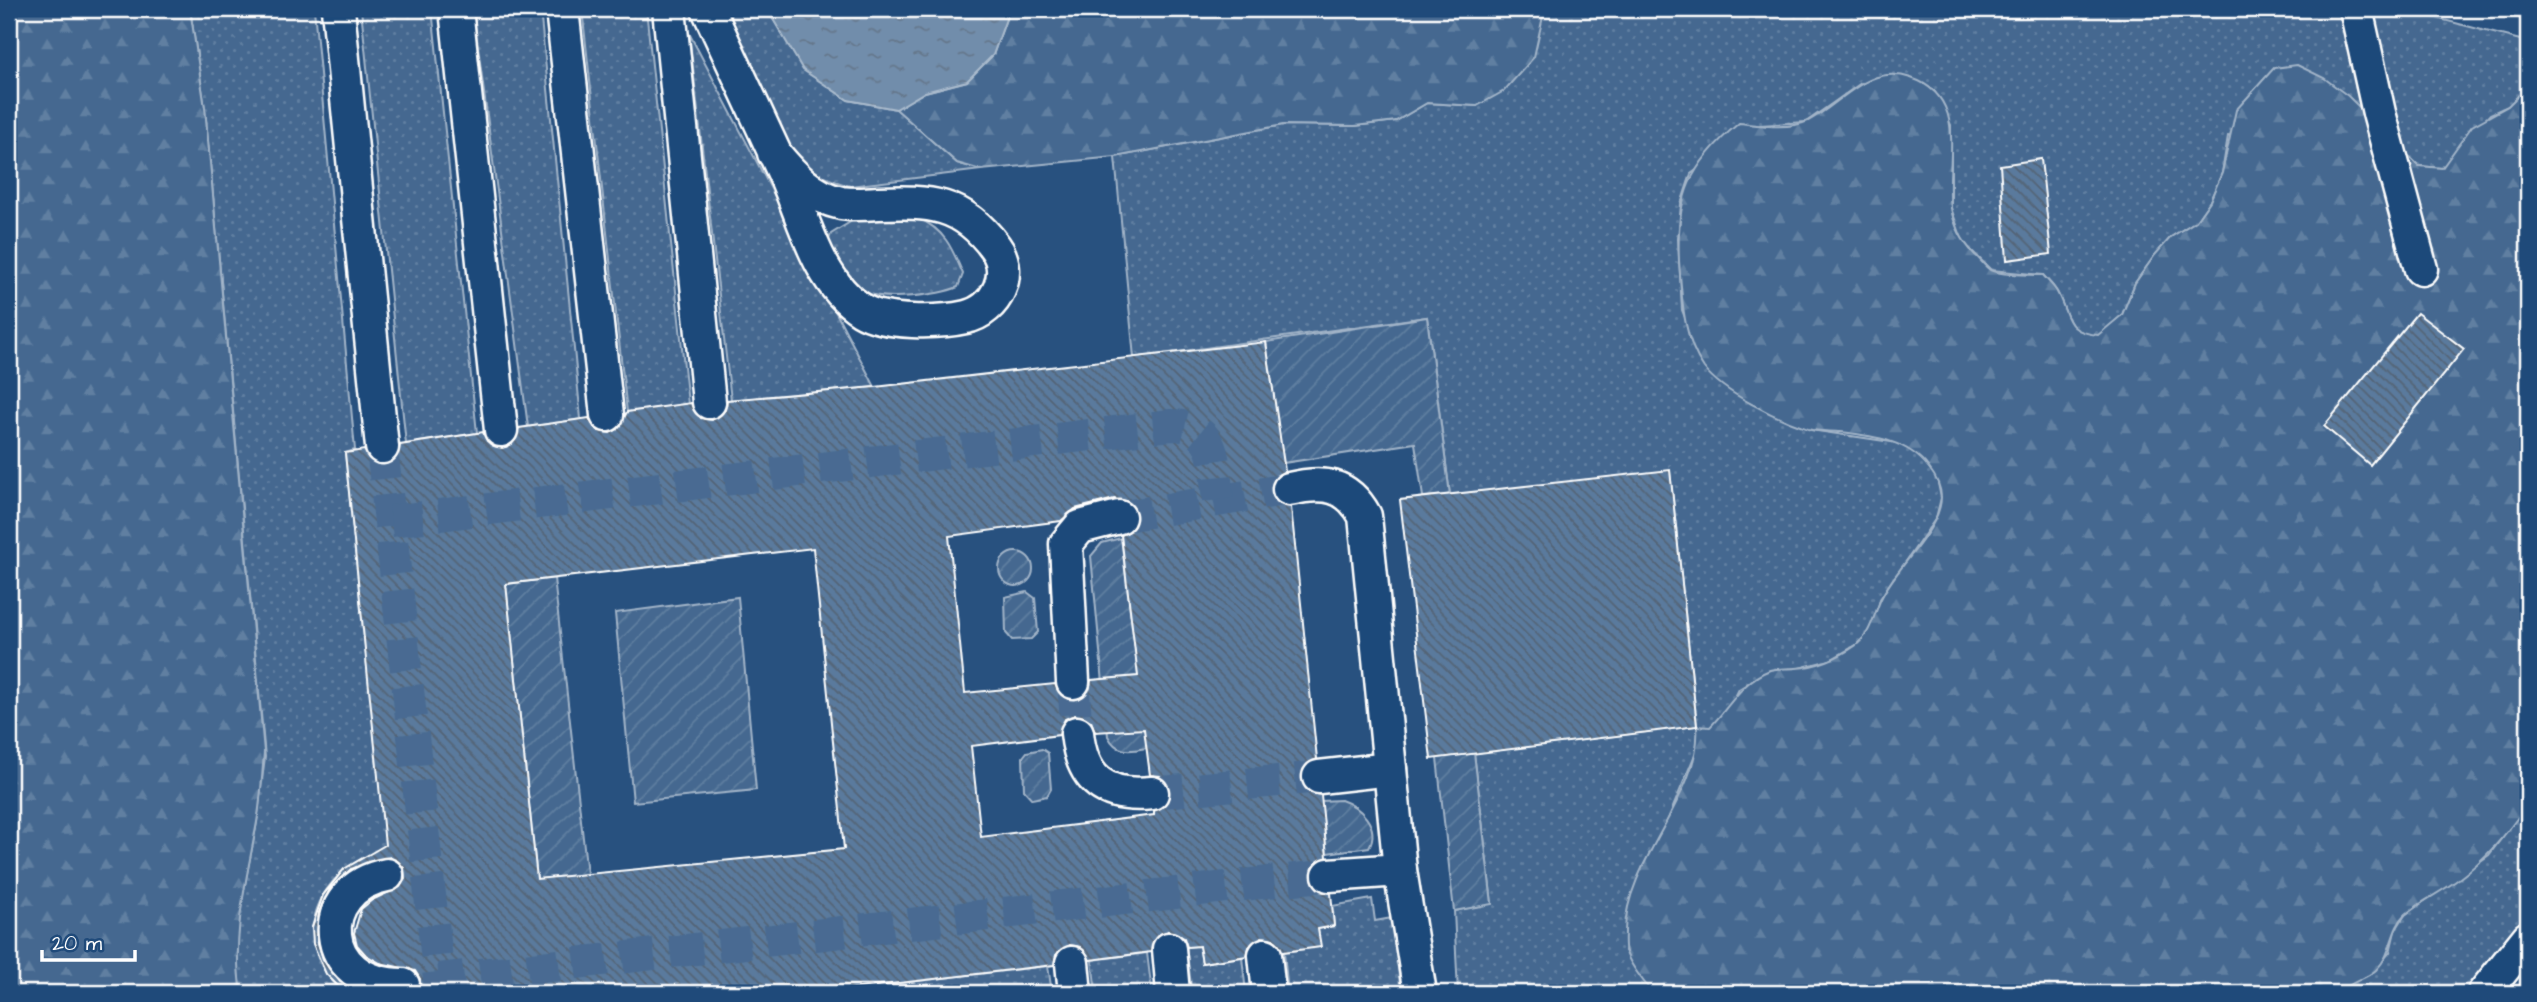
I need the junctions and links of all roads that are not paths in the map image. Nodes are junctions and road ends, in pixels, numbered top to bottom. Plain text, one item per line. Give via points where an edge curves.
1 (338, 9) edge
2 (456, 9) edge
3 (562, 9) edge
4 (669, 9) edge
5 (708, 9) edge
6 (2356, 9) edge
7 (774, 153) junction
8 (2421, 269) dead end
9 (709, 402) dead end
10 (607, 415) dead end
11 (501, 430) dead end
12 (382, 447) tunnel mouth
13 (1289, 489) tunnel mouth
14 (1119, 517) tunnel mouth
15 (1073, 682) tunnel mouth
16 (1077, 733) tunnel mouth
17 (1390, 769) junction
18 (1319, 777) tunnel mouth
19 (1152, 793) tunnel mouth
20 (1400, 870) junction
21 (387, 875) dead end
22 (1329, 875) tunnel mouth
23 (2528, 938) edge
24 (1169, 950) dead end
25 (1265, 955) dead end
26 (403, 985) dead end
27 (1173, 993) edge
28 (1269, 993) edge
29 (1420, 993) edge
30 (2484, 993) edge

1 - 12 street
2 - 11 street
3 - 10 street
4 - 9 street
5 - 7 street
6 - 8 street
7 - 7 street via 822,261 835,283 861,309 889,319 965,317 985,308 1003,284 1002,259 990,242 944,205 923,201 856,204 828,199 790,173
13 - 17 street via 1333,485 1352,498 1365,516
14 - 15 street via 1080,527 1066,544
16 - 19 street via 1082,763 1099,783 1125,794
17 - 18 street
17 - 20 street
20 - 22 street
20 - 29 street
21 - 26 street via 363,883 348,897 334,931 337,950 359,976
23 - 30 street
24 - 27 street
25 - 28 street

